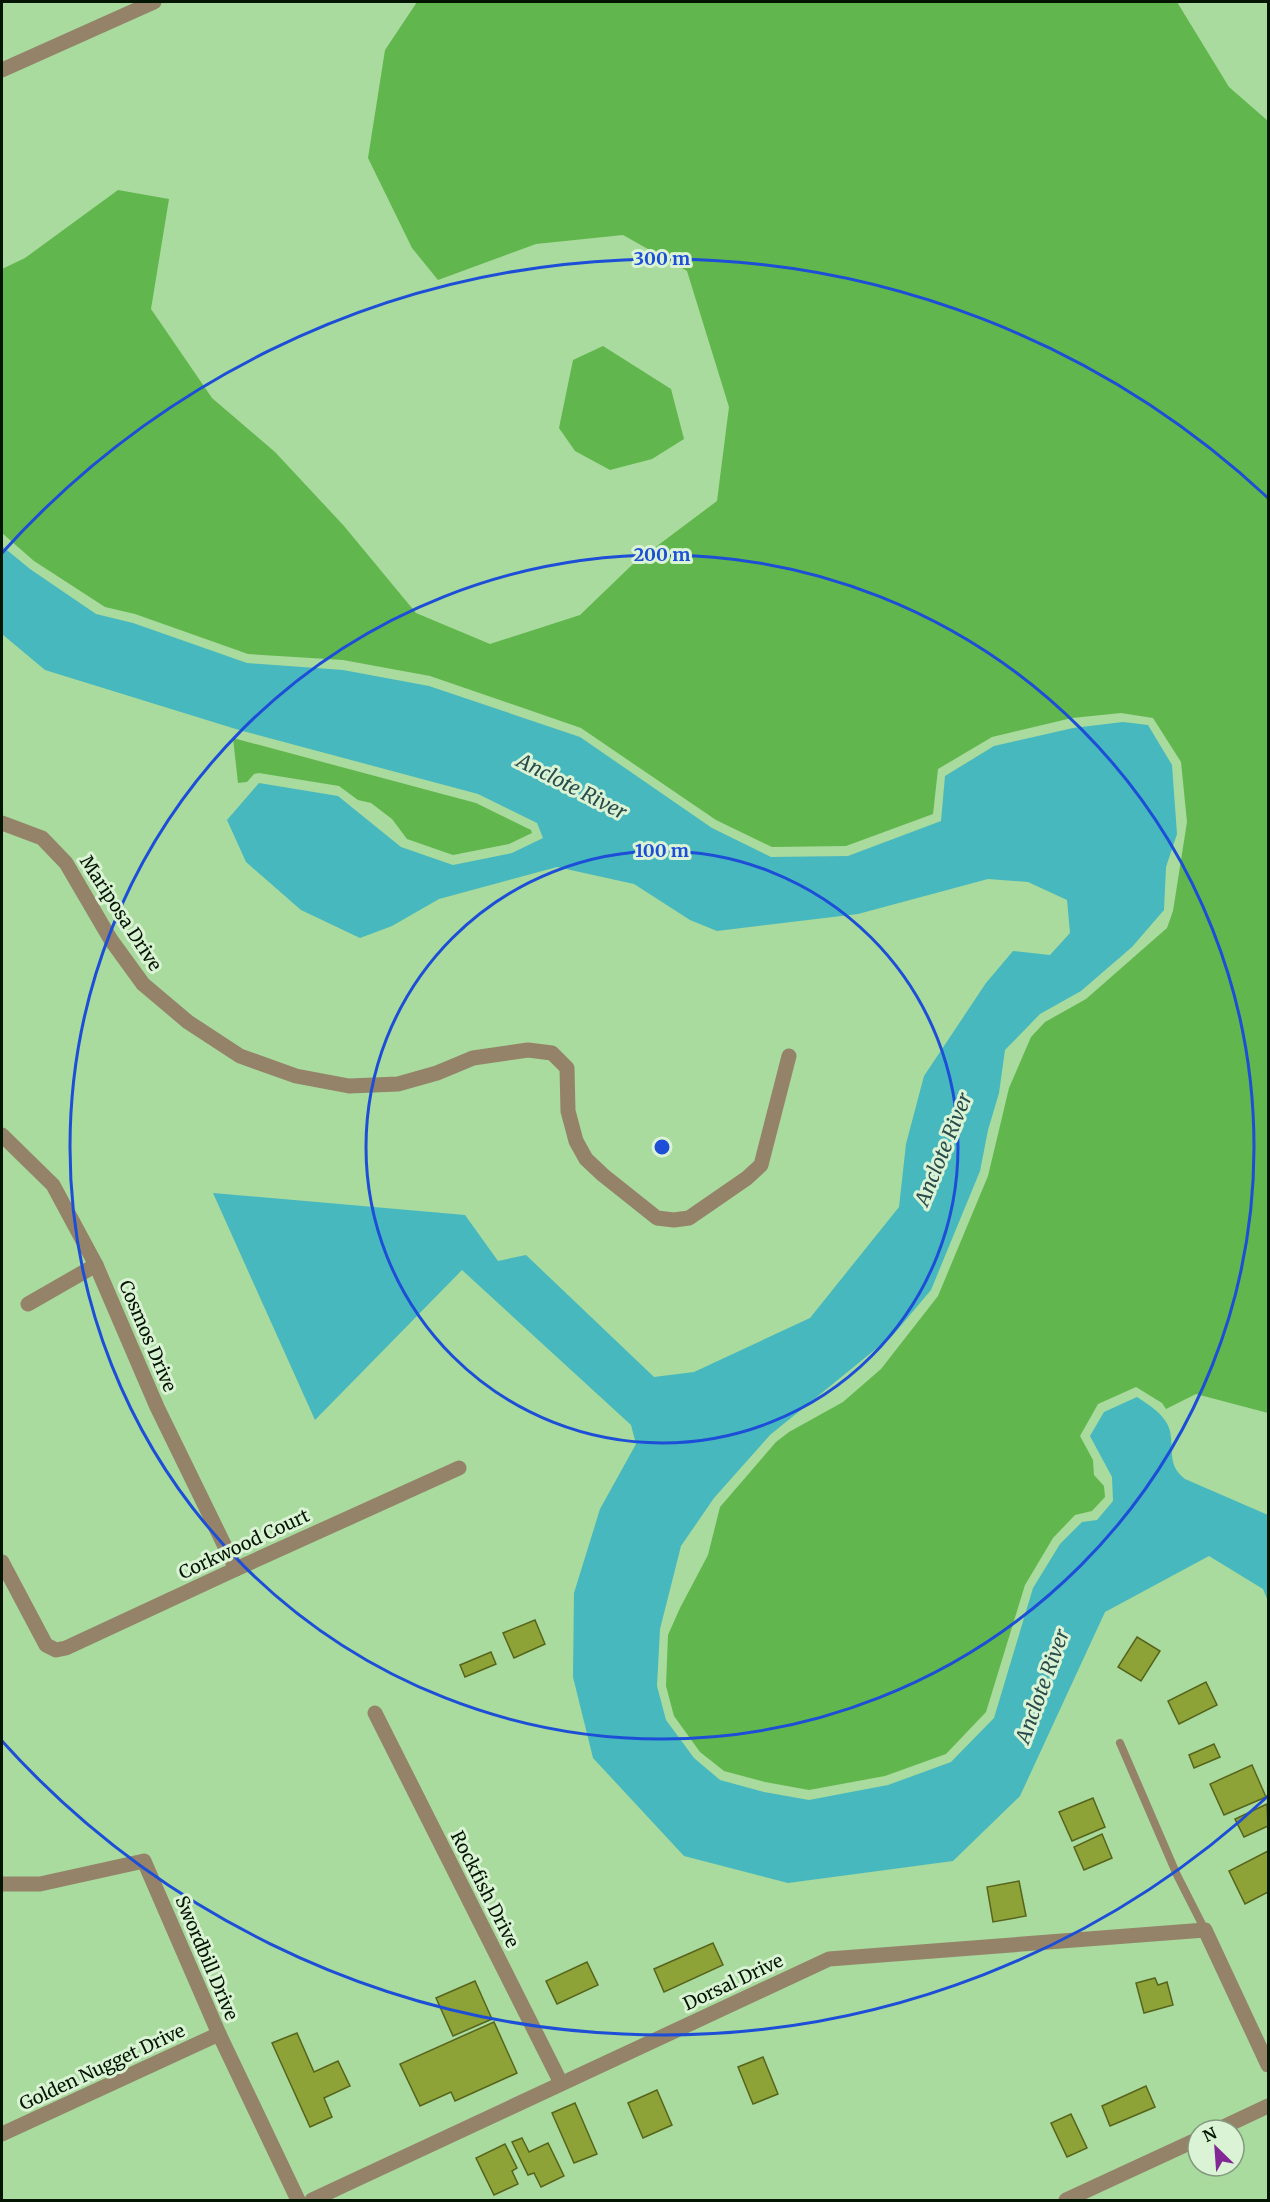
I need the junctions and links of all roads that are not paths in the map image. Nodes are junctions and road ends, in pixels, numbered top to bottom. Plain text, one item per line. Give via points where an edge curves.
1 (154, 2) edge
2 (2, 70) edge
3 (2, 823) edge
4 (789, 1056) dead end
5 (2, 1135) edge
6 (96, 1265) junction
7 (28, 1304) dead end
8 (459, 1468) dead end
9 (2, 1562) edge
10 (236, 1569) junction
11 (375, 1713) dead end
12 (1120, 1743) dead end
13 (2, 1884) edge
14 (1205, 1930) junction
15 (219, 2034) junction
16 (1269, 2065) edge
17 (561, 2083) junction
18 (1269, 2106) edge
19 (1243, 2118) edge
20 (2, 2134) edge
21 (1186, 2145) edge
22 (298, 2200) edge
23 (312, 2200) edge
24 (1066, 2200) edge

1 - 2 street
3 - 4 street, Mariposa Drive via 42,838 66,863 111,940 143,984 188,1022 240,1056 296,1076 349,1086 398,1084 473,1058 528,1050 552,1053 567,1068 568,1111 576,1141 586,1159 657,1218 689,1218 761,1165
5 - 6 street, Cosmos Drive via 53,1185
6 - 7 street
6 - 10 street, Cosmos Drive via 157,1407
8 - 10 street, Corkwood Court
9 - 10 street, Corkwood Court via 46,1644 56,1650
11 - 17 street, Rockfish Drive
12 - 14 lane
13 - 15 street, Swordbill Drive via 40,1884 144,1861
14 - 16 street
14 - 17 street, Dorsal Drive via 829,1959
15 - 20 street, Golden Nugget Drive
15 - 22 street, Swordbill Drive
17 - 23 street, Dorsal Drive
18 - 19 street
21 - 24 street

